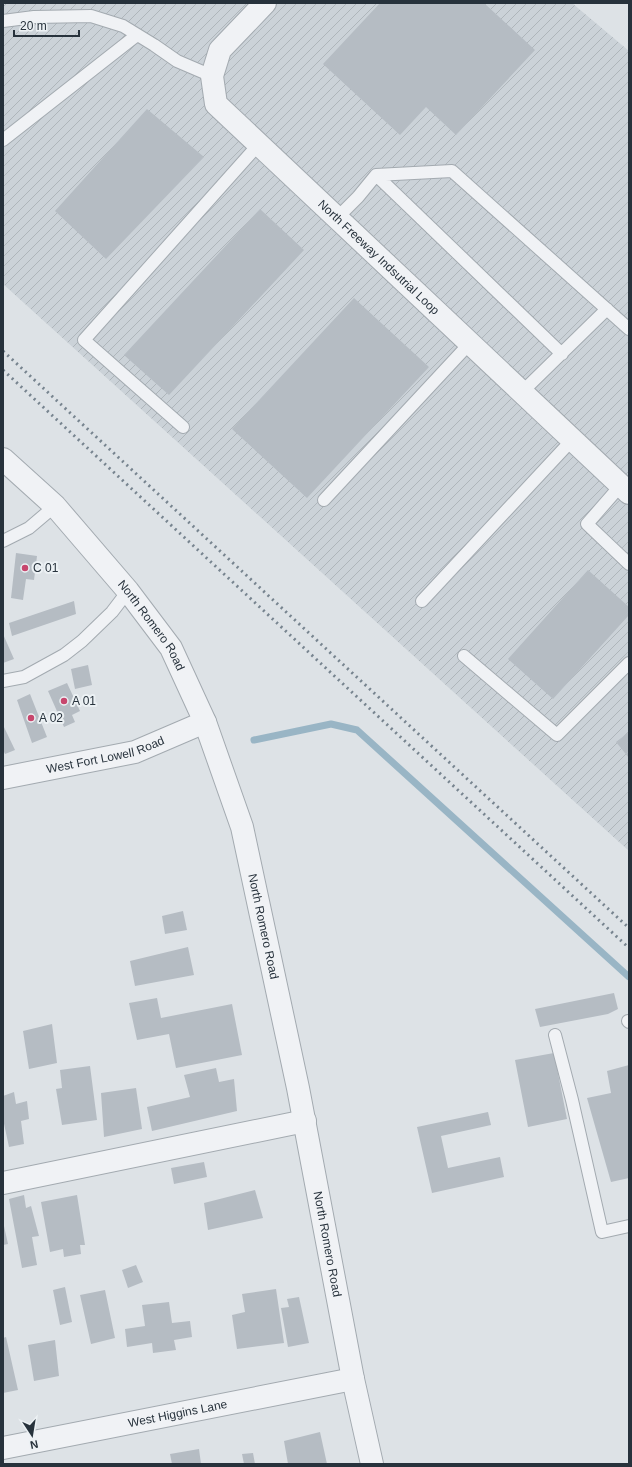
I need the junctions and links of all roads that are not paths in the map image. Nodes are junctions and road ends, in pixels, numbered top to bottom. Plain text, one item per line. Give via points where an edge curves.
1 (265, 3) edge
2 (3, 20) edge
3 (137, 35) junction
4 (212, 76) junction
5 (3, 140) edge
6 (259, 144) junction
7 (376, 175) junction
8 (337, 218) junction
9 (607, 309) junction
10 (629, 329) edge
11 (470, 343) junction
12 (562, 354) junction
13 (522, 392) junction
14 (184, 427) dead end
15 (572, 440) junction
16 (3, 459) edge
17 (625, 489) edge
18 (324, 500) dead end
19 (55, 506) junction
20 (3, 541) edge
21 (629, 564) edge
22 (128, 591) junction
23 (422, 600) dead end
24 (464, 656) dead end
25 (629, 663) edge
26 (3, 681) edge
27 (205, 722) junction
28 (3, 778) edge
29 (555, 1035) dead end
30 (305, 1121) junction
31 (3, 1183) edge
32 (629, 1226) edge
33 (353, 1379) junction
34 (3, 1448) edge
35 (372, 1464) edge

1 - 4 street, North Freeway Indsutrial Loop via 220,50
2 - 3 lane via 91,16 123,26
3 - 4 lane via 177,61
3 - 5 lane
4 - 6 street, North Freeway Indsutrial Loop via 216,104
6 - 8 street, North Freeway Indsutrial Loop
6 - 14 lane via 84,340
7 - 8 lane
7 - 9 lane via 452,171
7 - 12 lane
8 - 11 street, North Freeway Indsutrial Loop
9 - 10 lane
9 - 12 lane
11 - 13 street, North Freeway Indsutrial Loop
11 - 18 lane
12 - 13 lane
13 - 15 street, North Freeway Indsutrial Loop
15 - 17 street, North Freeway Indsutrial Loop
15 - 23 lane
16 - 19 street, North Romero Road
17 - 21 lane via 587,524
19 - 20 lane via 29,528
19 - 22 street, North Romero Road
22 - 26 lane via 112,612 64,655 24,677
22 - 27 street, North Romero Road via 172,648
24 - 25 lane via 557,735
27 - 28 street, West Fort Lowell Road via 135,752
27 - 30 street, North Romero Road via 242,827
29 - 32 lane via 602,1232
30 - 31 street
30 - 33 street, North Romero Road
33 - 34 street, West Higgins Lane
33 - 35 street, North Romero Road

